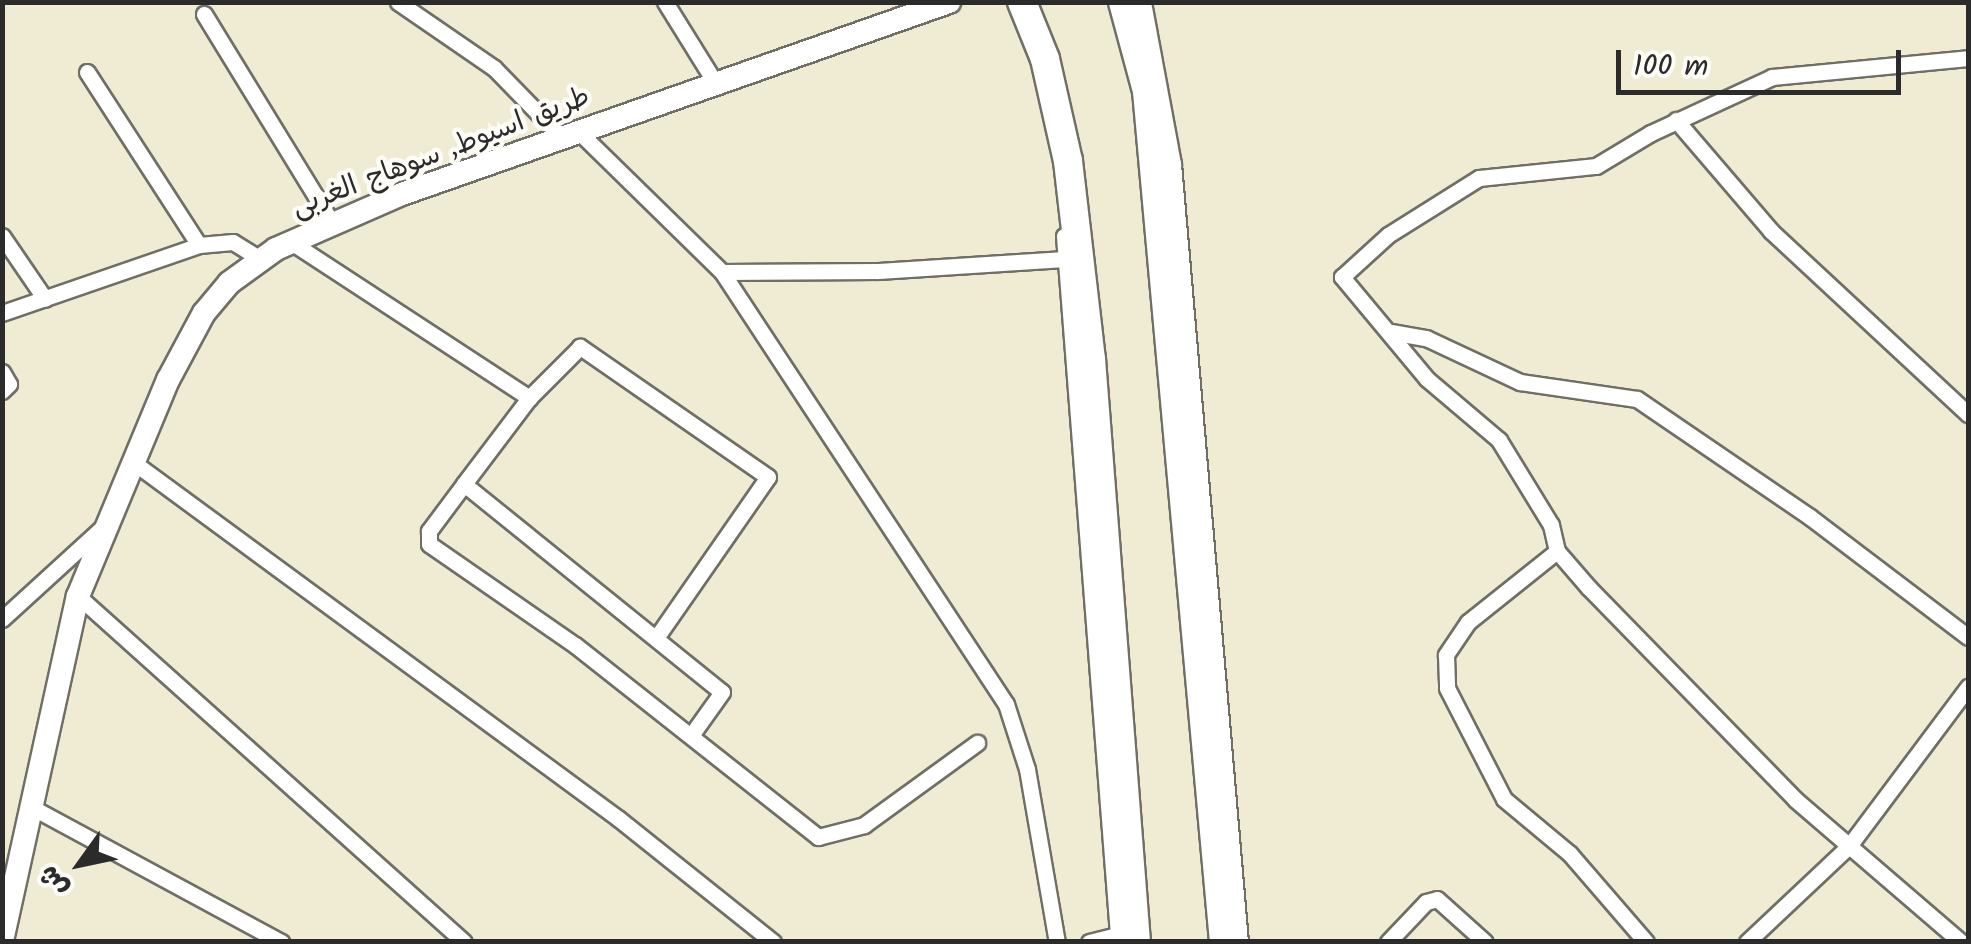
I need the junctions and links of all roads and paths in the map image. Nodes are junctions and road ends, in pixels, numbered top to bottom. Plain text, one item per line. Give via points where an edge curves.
1 (398, 2) edge
2 (665, 2) edge
3 (949, 2) edge
4 (1010, 2) edge
5 (1022, 2) edge
6 (1123, 2) edge
7 (1143, 2) edge
8 (204, 14) dead end
9 (1968, 58) edge
10 (87, 72) dead end
11 (716, 84) junction
12 (1676, 120) junction
13 (571, 136) junction
14 (332, 223) junction
15 (2, 236) edge
16 (290, 242) junction
17 (199, 245) junction
18 (260, 258) junction
19 (1065, 259) junction
20 (722, 272) junction
21 (45, 300) junction
22 (2, 313) edge
23 (1391, 332) junction
24 (2, 372) edge
25 (2, 390) edge
26 (529, 398) junction
27 (1968, 414) edge
28 (133, 462) junction
29 (464, 484) junction
30 (104, 526) junction
31 (1557, 551) junction
32 (78, 596) junction
33 (2, 619) edge
34 (1968, 636) edge
35 (656, 638) junction
36 (1968, 686) edge
37 (692, 734) junction
38 (976, 742) dead end
39 (35, 810) junction
40 (1848, 846) junction
41 (1968, 922) edge
42 (4, 930) edge
43 (1124, 939) edge
44 (1959, 940) edge
45 (281, 942) edge
46 (464, 942) edge
47 (773, 942) edge
48 (1058, 942) edge
49 (1090, 942) edge
50 (1224, 942) edge
51 (1240, 942) edge
52 (1388, 942) edge
53 (1485, 942) edge
54 (1646, 942) edge
55 (1747, 942) edge

1 - 13 street via 494,68
2 - 11 street
3 - 11 main road, طريق اسيوط, سوهاج الغربى
4 - 19 street via 1042,92
5 - 43 highway via 1045,58 1068,161 1091,359
6 - 50 highway via 1147,91
7 - 51 street via 1173,164
8 - 14 street
9 - 12 street via 1772,77
10 - 17 street
11 - 13 main road, طريق اسيوط, سوهاج الغربى
12 - 23 street via 1588,169 1466,183 1388,235 1342,278
12 - 27 street via 1770,231
13 - 14 main road, طريق اسيوط, سوهاج الغربى
13 - 20 street
14 - 16 main road, طريق اسيوط, سوهاج الغربى
15 - 21 street
16 - 18 main road, طريق اسيوط, سوهاج الغربى
16 - 26 street
17 - 18 street via 233,242
17 - 21 street
18 - 28 main road, طريق اسيوط, سوهاج الغربى via 204,313
19 - 20 street via 878,272
19 - 43 street
20 - 48 street via 1006,704 1028,769
21 - 22 street
23 - 31 street via 1427,380 1499,440 1551,526
23 - 34 street via 1426,338 1520,382 1637,399 1810,516
24 - 25 street via 9,382
26 - 29 street
26 - 35 street via 567,355 586,348 768,477
28 - 30 main road, طريق اسيوط, سوهاج الغربى
28 - 47 street via 619,819
29 - 35 street
29 - 37 street via 429,531 430,544
30 - 32 main road, طريق اسيوط, سوهاج الغربى
30 - 33 street
31 - 40 street
31 - 54 street via 1468,622 1446,655 1447,688 1504,798 1570,854
32 - 39 main road, طريق اسيوط, سوهاج الغربى
32 - 46 street
35 - 37 street via 723,695
36 - 40 street
37 - 38 street via 774,808 818,837 864,826
39 - 42 main road, طريق اسيوط, سوهاج الغربى
39 - 45 street
40 - 44 street
40 - 55 street
41 - 44 street
43 - 49 street
52 - 53 street via 1426,902 1437,899

